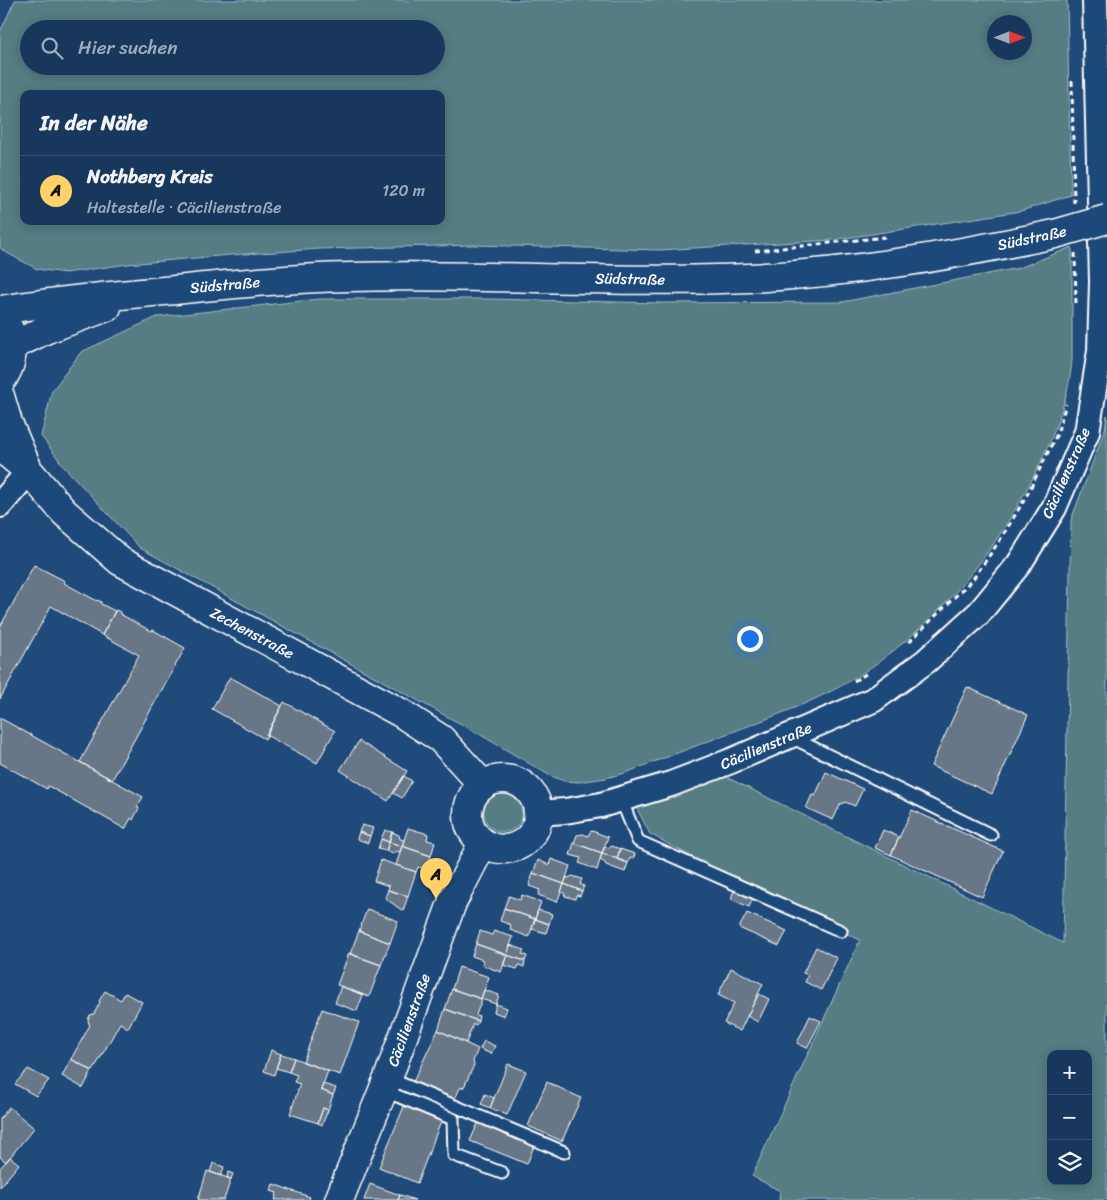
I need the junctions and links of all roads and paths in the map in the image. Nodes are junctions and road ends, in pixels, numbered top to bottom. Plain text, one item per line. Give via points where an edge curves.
1 (1095, 0) edge
2 (1072, 79) dead end
3 (1074, 207) dead end
4 (1107, 219) edge
5 (894, 236) dead end
6 (1065, 241) junction
7 (747, 251) dead end
8 (148, 292) junction
9 (0, 311) edge
10 (1076, 316) dead end
11 (12, 346) junction
12 (0, 382) edge
13 (0, 396) edge
14 (1069, 397) dead end
15 (0, 447) edge
16 (29, 471) junction
17 (0, 505) edge
18 (904, 647) dead end
19 (867, 674) dead end
20 (851, 683) dead end
21 (790, 736) junction
22 (483, 785) junction
23 (621, 799) junction
24 (538, 813) junction
25 (990, 835) dead end
26 (483, 843) junction
27 (841, 931) dead end
28 (386, 1084) junction
29 (564, 1152) dead end
30 (502, 1174) dead end
31 (339, 1200) edge

1 - 21 street, Cäcilienstraße via 1100,351 1086,432 1054,508 1019,564 979,613 926,661 873,700
2 - 3 path
4 - 6 main road, Südstraße, bridge
5 - 7 path
6 - 8 main road, Südstraße via 837,271 750,278 350,277
6 - 10 path
8 - 9 main road, Südstraße
8 - 11 main road, Südstraße via 47,328
9 - 11 main road
11 - 12 main road via 8,368
13 - 16 main road, Zechenstraße
14 - 18 path via 1049,450 1000,540 973,579
15 - 16 main road, Zechenstraße
16 - 17 street
16 - 22 main road, Zechenstraße via 64,512 120,561 401,713 441,738
19 - 20 path
21 - 23 street, Cäcilienstraße via 671,784
21 - 25 lane
22 - 24 main road via 500,779 519,782 532,795
22 - 26 main road via 475,792 468,814 475,835
23 - 24 street, Cäcilienstraße via 601,805
23 - 27 lane via 638,841
24 - 26 main road via 532,833 515,847 504,849
26 - 28 main road, Cäcilienstraße via 452,903
28 - 29 lane
28 - 30 lane via 454,1119 454,1155
28 - 31 main road, Cäcilienstraße

